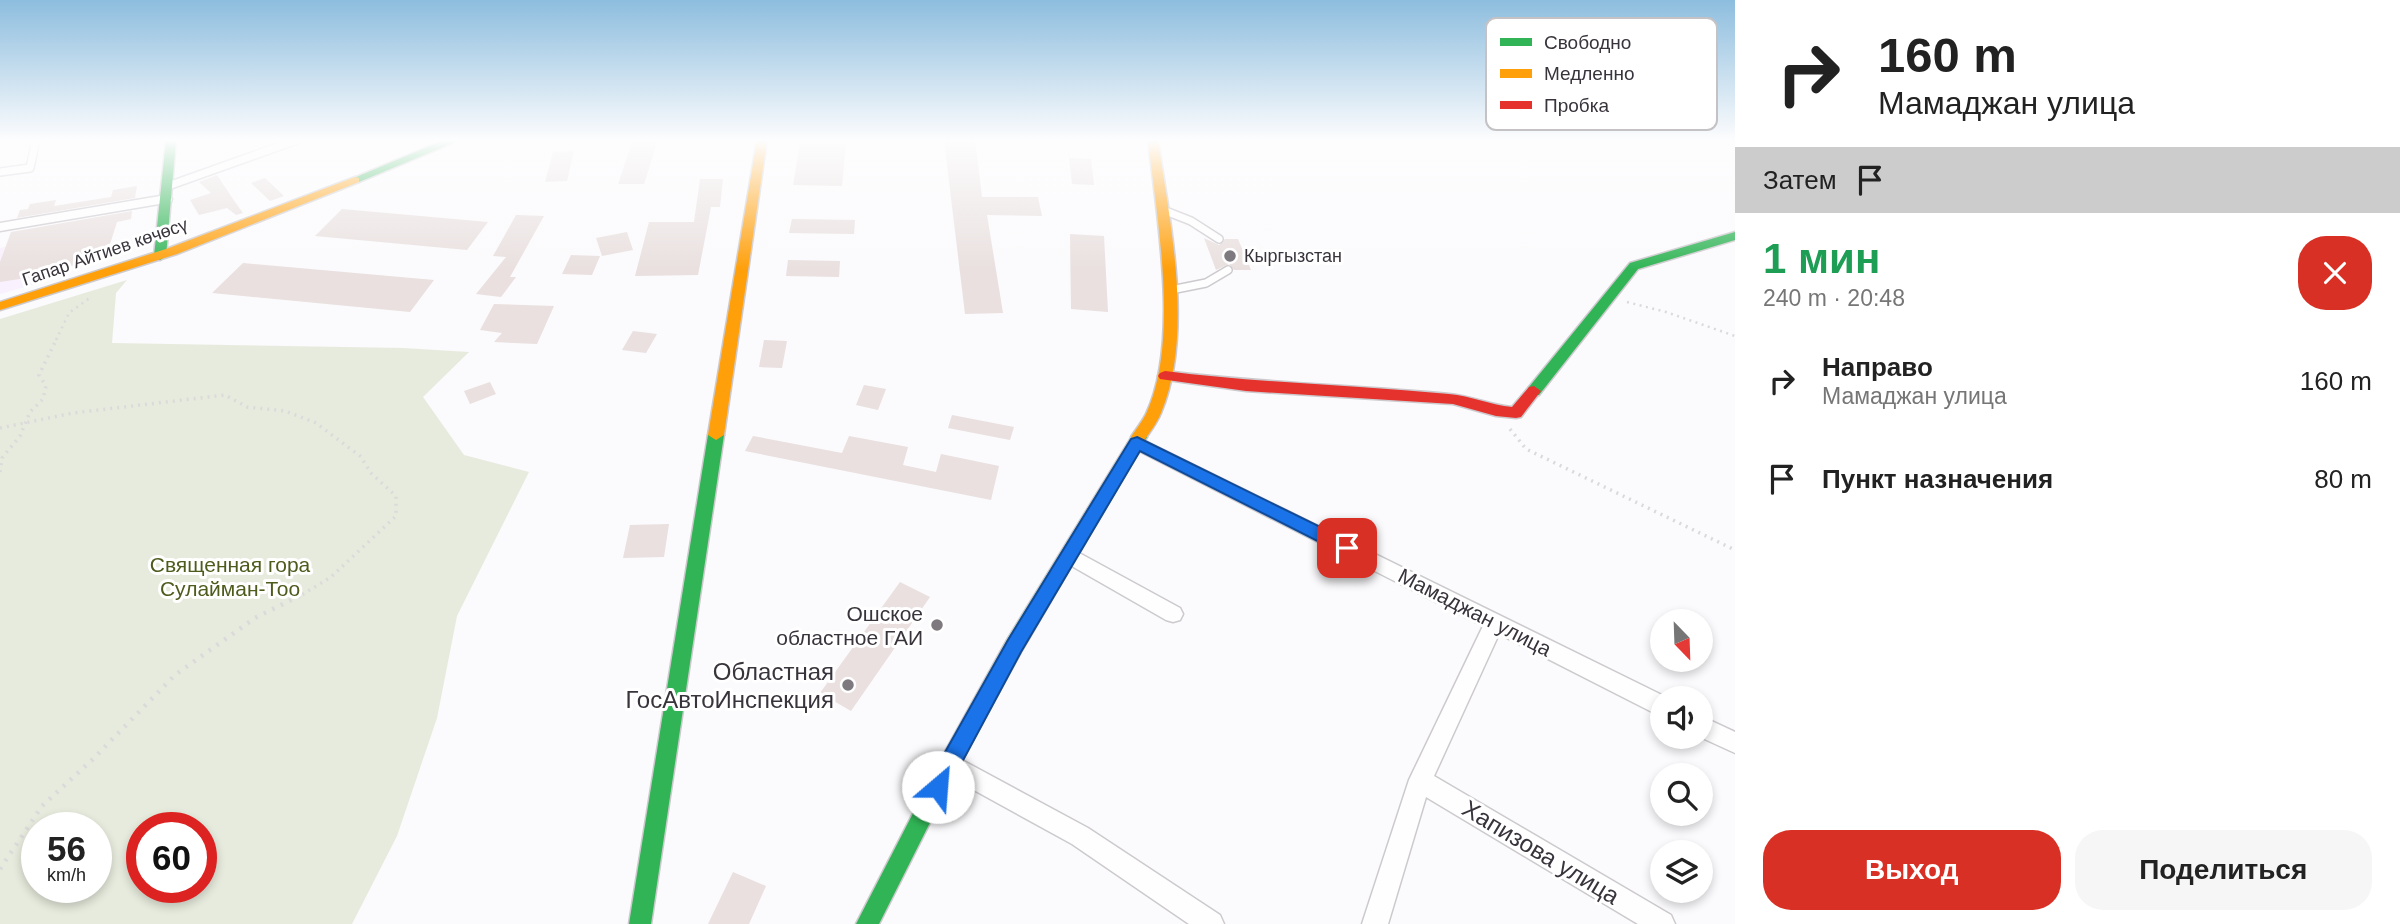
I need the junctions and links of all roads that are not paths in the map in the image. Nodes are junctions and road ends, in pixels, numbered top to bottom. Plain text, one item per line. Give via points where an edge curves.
1 (168, 183) edge
2 (192, 183) edge
3 (346, 183) edge
4 (755, 183) edge
5 (1158, 183) edge
6 (167, 193) junction
7 (1161, 209) junction
8 (0, 227) edge
9 (1735, 236) edge
10 (1219, 239) dead end
11 (160, 256) junction
12 (1228, 270) dead end
13 (1169, 291) junction
14 (0, 306) edge
15 (1165, 376) junction
16 (1137, 443) junction
17 (1070, 556) junction
18 (1173, 614) dead end
19 (1495, 622) junction
20 (1650, 700) edge
21 (1713, 732) edge
22 (1735, 743) edge
23 (949, 764) junction
24 (1420, 780) junction
25 (640, 924) edge
26 (867, 924) edge
27 (1211, 924) edge
28 (1376, 924) edge
29 (1662, 924) edge

1 - 6 street
2 - 6 lane
3 - 11 street, Гапар Айтиев көчөсү
4 - 25 street
5 - 7 street
6 - 8 street
6 - 11 street
7 - 10 lane
7 - 13 street
9 - 15 street via 1634,265 1516,412 1453,400
11 - 14 street, Гапар Айтиев көчөсү
12 - 13 lane via 1206,283
13 - 15 street
15 - 16 street
16 - 17 street
16 - 19 street, Мамаджан улица
17 - 18 street
17 - 23 street
19 - 20 street, Мамаджан улица
19 - 24 street
21 - 22 street
23 - 26 street
23 - 27 street via 1080,836
24 - 28 street
24 - 29 street, Хапизова улица

